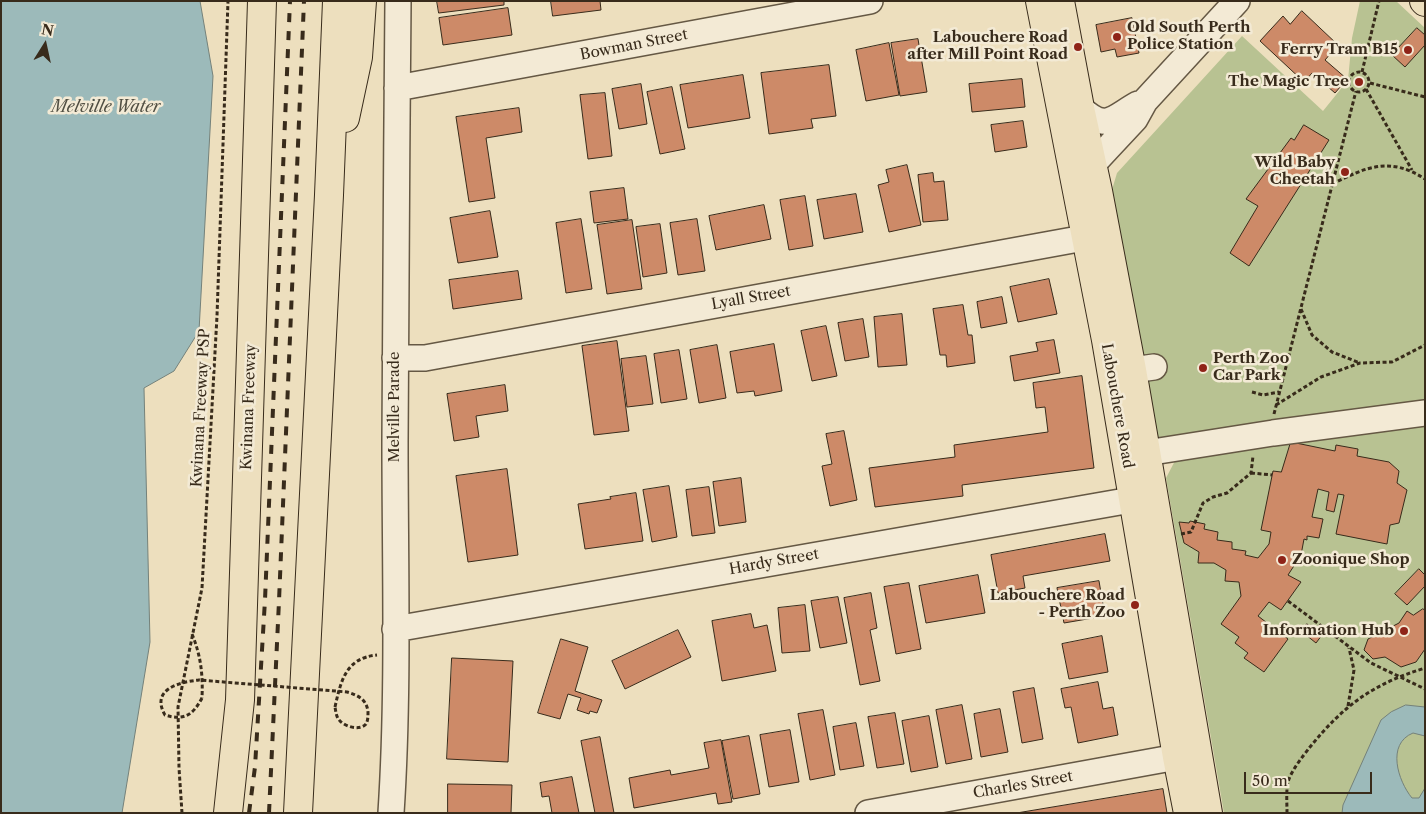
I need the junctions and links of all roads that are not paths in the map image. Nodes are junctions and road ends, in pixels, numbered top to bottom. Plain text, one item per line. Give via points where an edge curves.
1 (262, 1) edge
2 (337, 1) edge
3 (362, 1) edge
4 (398, 1) edge
5 (870, 1) edge
6 (1040, 1) edge
7 (1060, 1) edge
8 (1237, 1) edge
9 (397, 88) junction
10 (1145, 100) junction
11 (1085, 150) junction
12 (329, 195) junction
13 (1096, 236) junction
14 (395, 358) junction
15 (1425, 413) edge
16 (1146, 453) junction
17 (1143, 497) junction
18 (395, 628) junction
19 (1177, 757) junction
20 (228, 813) edge
21 (298, 813) edge
22 (391, 813) edge
23 (868, 813) edge
24 (1188, 813) edge
25 (1208, 813) edge

1 - 20 main road, Kwinana Freeway via 240,700
2 - 12 main road
3 - 12 main road via 358,57
4 - 9 street, Melville Parade
5 - 9 street, Bowman Street
6 - 11 main road, Labouchere Road
7 - 11 main road, Labouchere Road
8 - 10 street
9 - 14 street, Melville Parade
10 - 11 street via 1113,120
10 - 11 street via 1135,119
11 - 13 main road, Labouchere Road
12 - 21 main road
13 - 14 street, Lyall Street via 425,358
13 - 16 main road, Labouchere Road via 1143,368
13 - 17 main road, Labouchere Road via 1106,340
14 - 18 street, Melville Parade
15 - 16 street
16 - 17 main road, Labouchere Road
17 - 18 street, Hardy Street
17 - 19 main road, Labouchere Road
17 - 25 main road, Labouchere Road
18 - 22 street, Melville Parade
19 - 23 street, Charles Street
19 - 24 main road, Labouchere Road

